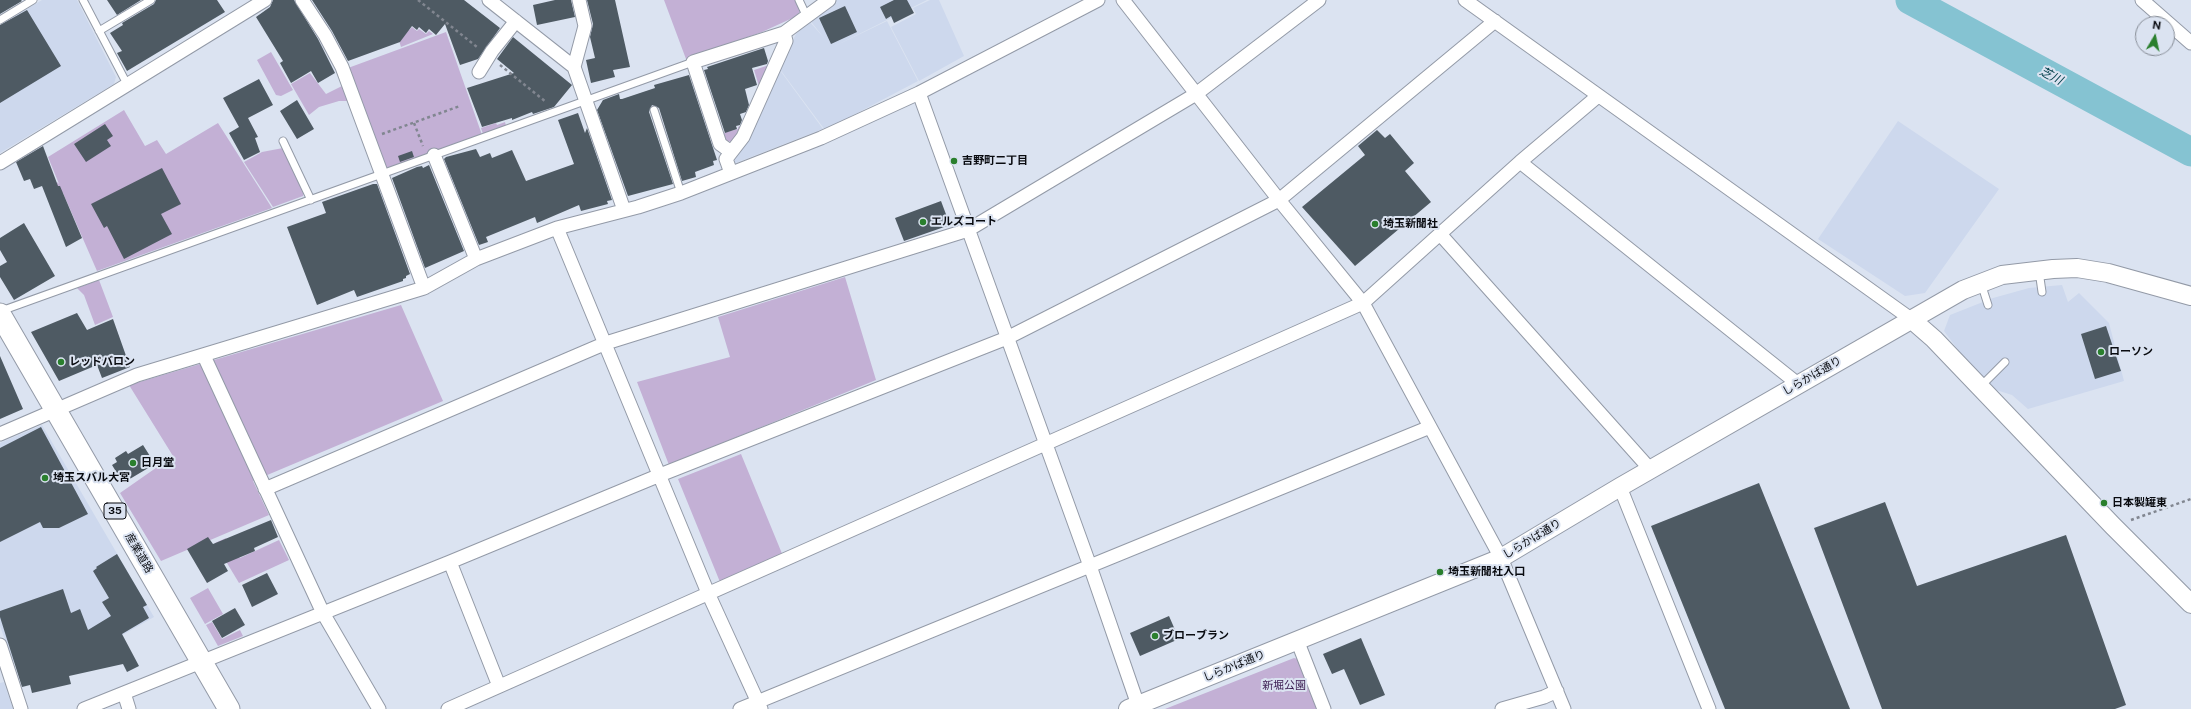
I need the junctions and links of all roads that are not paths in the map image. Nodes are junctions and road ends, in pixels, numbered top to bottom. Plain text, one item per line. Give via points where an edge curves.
1 (33, 0) edge
2 (83, 0) edge
3 (151, 0) edge
4 (265, 0) edge
5 (302, 0) edge
6 (488, 0) edge
7 (579, 0) edge
8 (799, 0) edge
9 (829, 0) edge
10 (1098, 0) edge
11 (1123, 0) edge
12 (1319, 0) edge
13 (1465, 0) edge
14 (2142, 0) edge
15 (1078, 5) edge
16 (806, 15) junction
17 (0, 20) edge
18 (516, 21) junction
19 (1495, 21) junction
20 (99, 31) junction
21 (784, 33) junction
22 (2191, 43) edge
23 (693, 62) junction
24 (574, 67) junction
25 (479, 72) dead end
26 (127, 84) junction
27 (919, 93) junction
28 (1196, 94) junction
29 (1598, 96) junction
30 (586, 101) junction
31 (654, 110) dead end
32 (283, 141) dead end
33 (731, 152) junction
34 (431, 157) junction
35 (1520, 162) junction
36 (0, 163) edge
37 (731, 173) junction
38 (382, 174) junction
39 (681, 193) junction
40 (311, 200) junction
41 (1279, 200) junction
42 (624, 210) junction
43 (557, 228) junction
44 (968, 230) junction
45 (1440, 234) junction
46 (476, 259) junction
47 (2038, 270) junction
48 (1981, 283) junction
49 (424, 288) junction
50 (2042, 292) dead end
51 (2191, 296) edge
52 (1363, 303) junction
53 (1988, 305) dead end
54 (0, 313) edge
55 (1911, 319) junction
56 (1007, 338) junction
57 (606, 343) junction
58 (204, 356) junction
59 (2005, 362) dead end
60 (1798, 384) junction
61 (1980, 387) junction
62 (56, 410) junction
63 (1430, 428) junction
64 (0, 434) edge
65 (1046, 443) junction
66 (1650, 470) junction
67 (660, 475) junction
68 (1620, 487) junction
69 (264, 489) junction
70 (1501, 558) junction
71 (450, 562) junction
72 (1090, 566) junction
73 (708, 593) junction
74 (2191, 604) edge
75 (323, 613) junction
76 (1297, 640) junction
77 (0, 645) edge
78 (202, 662) junction
79 (499, 686) junction
80 (1557, 691) junction
81 (124, 693) junction
82 (759, 705) edge
83 (1135, 708) edge
84 (21, 709) edge
85 (84, 709) edge
86 (129, 709) edge
87 (229, 709) edge
88 (379, 709) edge
89 (448, 709) edge
90 (740, 709) edge
91 (1324, 709) edge
92 (1502, 709) edge
93 (1564, 709) edge
94 (1709, 709) edge

1 - 17 lane
2 - 20 lane
3 - 20 lane
4 - 26 street
5 - 38 street via 342,67
6 - 18 street
7 - 24 street via 585,26
8 - 16 lane
9 - 16 street
10 - 15 street
11 - 28 street
12 - 28 street
13 - 19 street
14 - 22 street
15 - 27 street
16 - 21 street
18 - 24 street
18 - 25 street
19 - 29 street
19 - 41 street
20 - 26 lane
21 - 23 street
21 - 33 street via 786,41 743,137
23 - 30 lane
23 - 33 street via 720,144
24 - 30 street
26 - 36 street
27 - 37 street via 821,138
27 - 44 street
28 - 41 street
28 - 44 street
29 - 35 street
29 - 55 street
30 - 34 lane
30 - 42 street
31 - 39 lane
32 - 40 lane
33 - 37 street via 726,159
34 - 38 lane
34 - 46 street
35 - 45 street
35 - 60 street
37 - 39 street
38 - 40 lane
38 - 49 street
39 - 42 street
40 - 54 lane
41 - 52 street
41 - 56 street
42 - 43 street
43 - 46 street
43 - 57 street
44 - 56 street
44 - 57 street
45 - 52 street
45 - 66 street
46 - 49 street
47 - 48 street, しらかば通り via 2002,276
47 - 50 lane
47 - 51 street, しらかば通り via 2077,268 2108,273
48 - 53 lane
48 - 55 street, しらかば通り via 1963,290
49 - 58 street
52 - 63 street
52 - 65 street
54 - 62 main road, 産業道路 / 35
55 - 60 street, しらかば通り
55 - 61 street
56 - 65 street
56 - 67 street
57 - 67 street
57 - 69 street
58 - 62 street via 137,376
58 - 69 street
59 - 61 lane
60 - 66 street, しらかば通り
61 - 74 street
62 - 64 street
62 - 78 main road, 産業道路 / 35
63 - 70 street
63 - 72 street
65 - 72 street
65 - 73 street
66 - 68 street, しらかば通り
67 - 71 street
67 - 73 street
68 - 70 street, しらかば通り
68 - 94 street
69 - 75 street
70 - 76 street, しらかば通り
70 - 80 street
71 - 75 street
71 - 79 street
72 - 82 street
72 - 83 street
73 - 79 street
73 - 82 street
75 - 78 street
75 - 88 street
76 - 83 street, しらかば通り
76 - 91 street
77 - 84 street
78 - 81 street
78 - 87 main road, 産業道路 / 35
79 - 89 street
80 - 92 street
80 - 93 street
81 - 85 street
81 - 86 street
82 - 90 street

